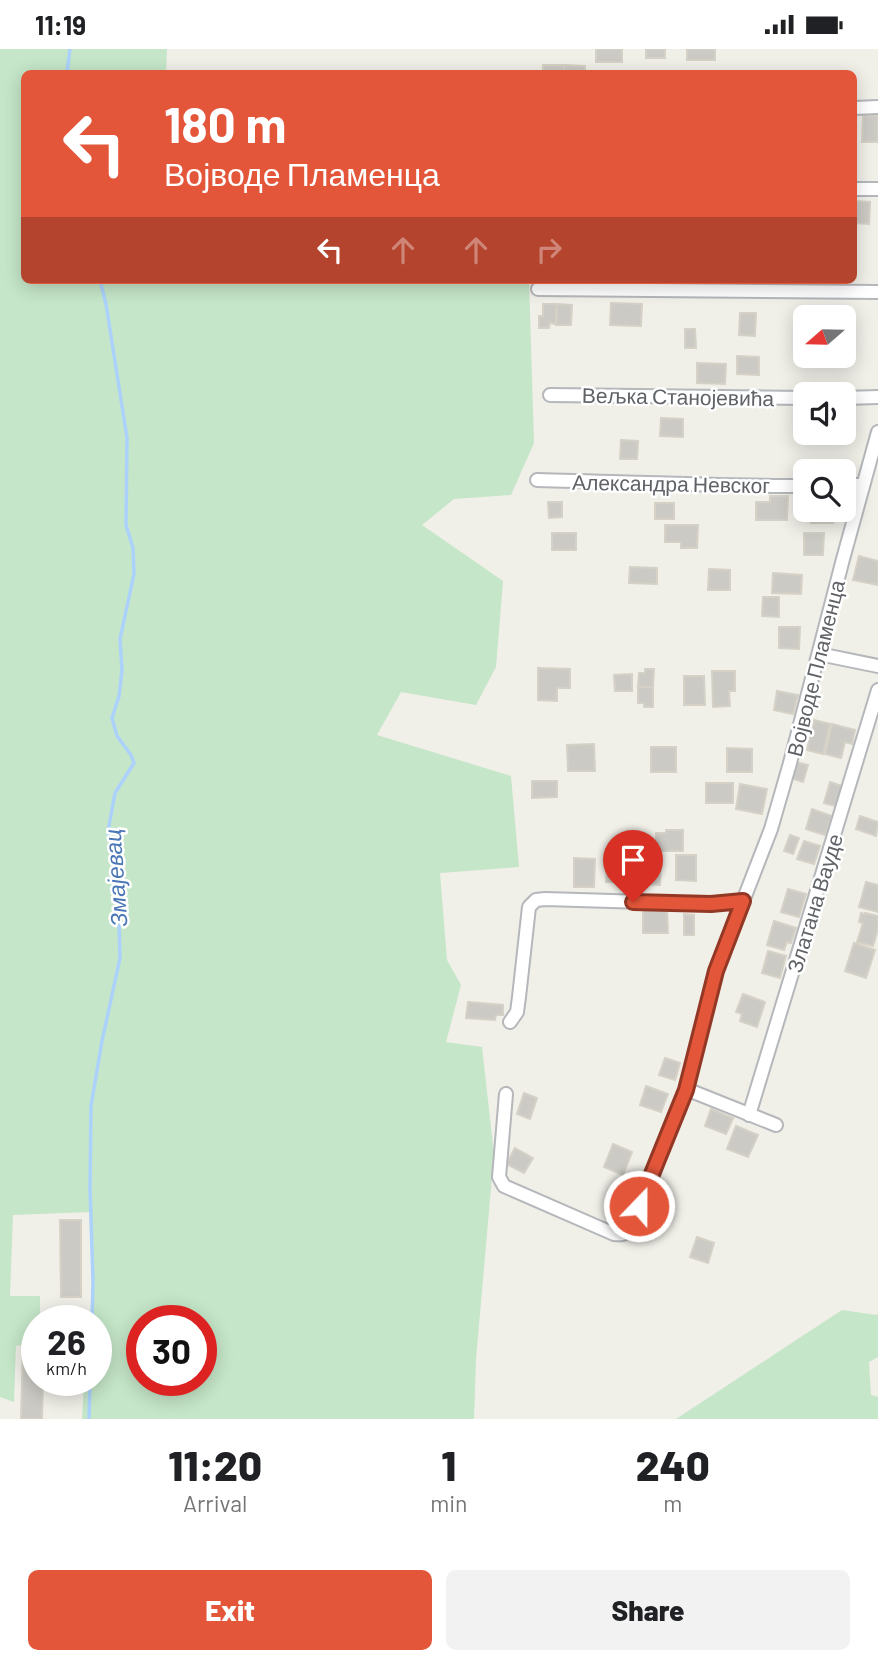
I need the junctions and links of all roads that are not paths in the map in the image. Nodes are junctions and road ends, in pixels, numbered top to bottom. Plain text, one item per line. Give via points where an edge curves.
1 (857, 107) edge
2 (878, 107) edge
3 (857, 189) edge
4 (878, 189) edge
5 (538, 289) dead end
6 (878, 292) edge
7 (550, 395) dead end
8 (878, 397) edge
9 (793, 398) edge
10 (856, 398) edge
11 (878, 432) edge
12 (537, 480) dead end
13 (856, 485) edge
14 (863, 485) junction
15 (793, 486) edge
16 (820, 654) junction
17 (878, 666) edge
18 (878, 690) edge
19 (743, 901) junction
20 (510, 1022) dead end
21 (686, 1090) junction
22 (506, 1094) dead end
23 (749, 1115) junction
24 (776, 1125) dead end

1 - 2 street
3 - 4 street
5 - 6 street
7 - 9 street, Вељка Станојевића
8 - 10 street
11 - 14 street, Војводе Пламенца
12 - 15 street, Александра Невског
13 - 14 street
14 - 16 street, Војводе Пламенца
16 - 17 street
16 - 19 street, Војводе Пламенца via 771,829
18 - 23 street, Златана Вауде
19 - 20 street via 545,899 532,903 517,1012
19 - 21 street, Војводе Пламенца via 716,971
21 - 22 street, Војводе Пламенца via 630,1229 620,1235 504,1187 499,1177
21 - 23 street
23 - 24 street

